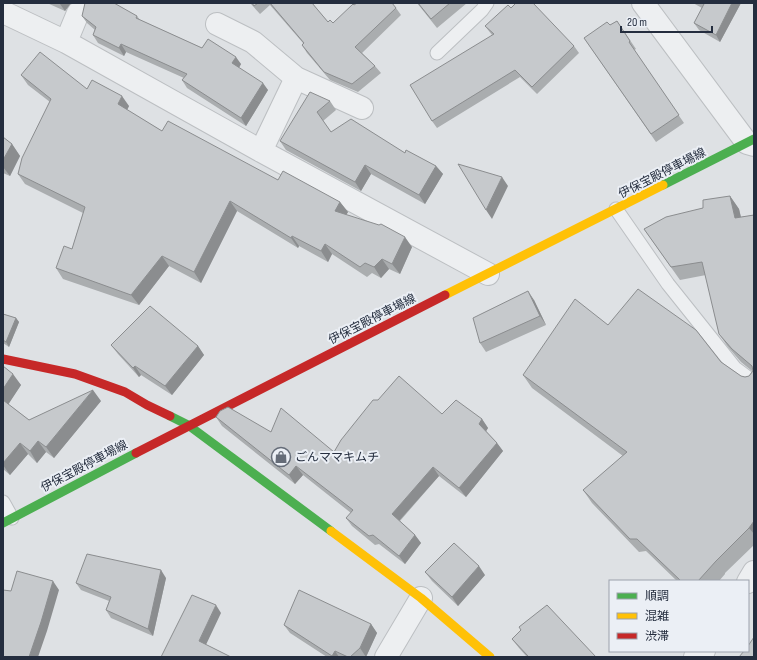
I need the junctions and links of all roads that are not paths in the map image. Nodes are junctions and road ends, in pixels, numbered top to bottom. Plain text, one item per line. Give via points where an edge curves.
1 (487, 3) edge
2 (643, 3) edge
3 (3, 12) edge
4 (78, 13) dead end
5 (216, 24) dead end
6 (66, 42) junction
7 (437, 52) dead end
8 (296, 78) junction
9 (362, 108) dead end
10 (752, 143) edge
11 (261, 151) junction
12 (616, 209) junction
13 (488, 274) junction
14 (3, 359) edge
15 (754, 382) edge
16 (188, 425) junction
17 (3, 502) edge
18 (8, 520) edge
19 (421, 598) junction
20 (386, 657) edge
21 (490, 657) edge

1 - 7 lane
2 - 10 street
3 - 6 street
4 - 6 street
5 - 8 street via 253,42
6 - 11 street
8 - 9 street
8 - 11 street
10 - 12 main road, 伊保宝殿停車場線
11 - 13 street
12 - 13 main road, 伊保宝殿停車場線
12 - 15 lane via 668,284 735,368
13 - 16 main road, 伊保宝殿停車場線
14 - 16 main road via 75,374 125,392
16 - 18 main road, 伊保宝殿停車場線
16 - 19 main road
17 - 18 lane
19 - 20 street
19 - 21 main road

